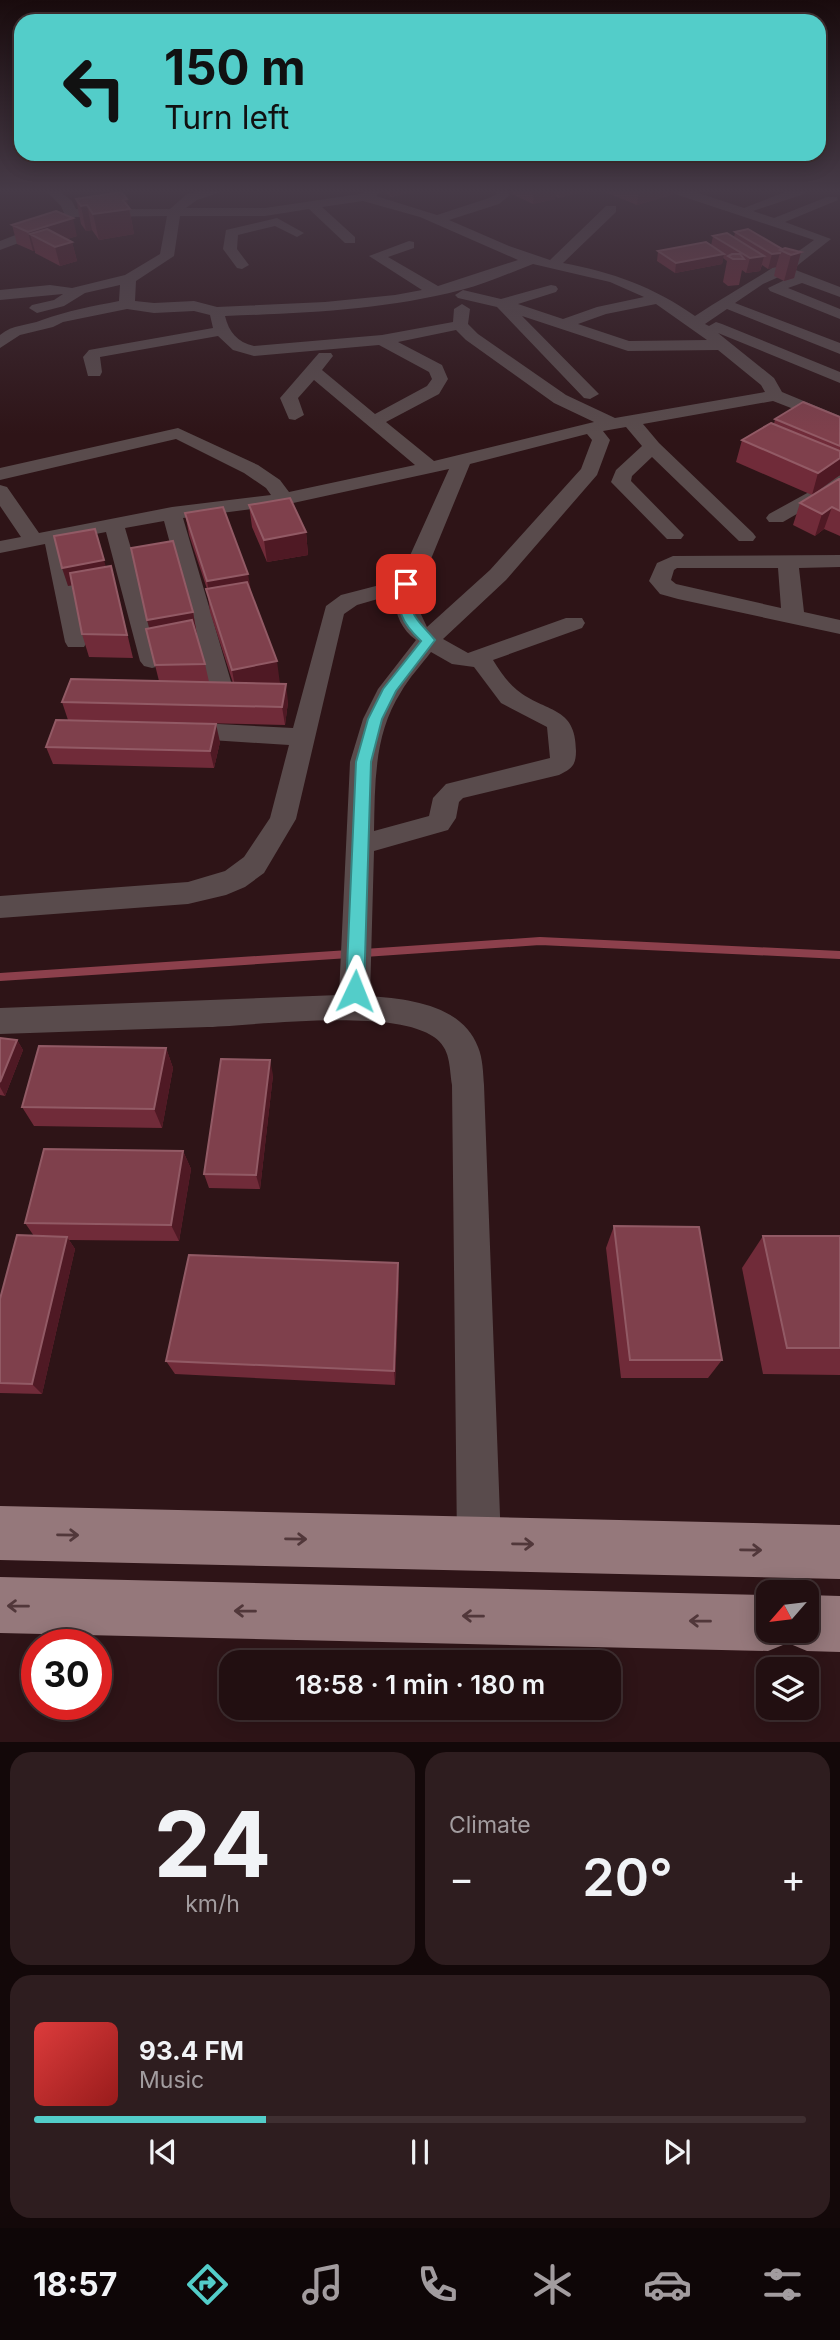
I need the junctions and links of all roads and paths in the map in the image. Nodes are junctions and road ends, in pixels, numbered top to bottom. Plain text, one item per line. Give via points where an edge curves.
1 (141, 271) edge
2 (401, 271) edge
3 (505, 271) edge
4 (583, 271) edge
5 (782, 271) joint
6 (130, 278) junction
7 (802, 278) junction
8 (551, 289) dead end
9 (80, 290) junction
10 (462, 290) junction
11 (435, 291) junction
12 (840, 292) edge
13 (0, 295) edge
14 (657, 299) junction
15 (766, 302) dead end
16 (127, 304) junction
17 (502, 304) junction
18 (733, 307) dead end
19 (217, 312) junction
20 (18, 313) dead end
21 (840, 314) edge
22 (694, 324) junction
23 (460, 325) junction
24 (561, 325) junction
25 (331, 326) junction
26 (716, 327) dead end
27 (221, 331) junction
28 (840, 331) edge
29 (382, 340) junction
30 (0, 343) edge
31 (721, 345) junction
32 (840, 349) edge
33 (805, 365) junction
34 (312, 370) junction
35 (94, 372) dead end
36 (840, 379) edge
37 (772, 388) junction
38 (590, 394) dead end
39 (295, 415) dead end
40 (373, 422) junction
41 (840, 422) edge
42 (612, 424) junction
43 (652, 446) junction
44 (462, 460) junction
45 (430, 468) junction
46 (0, 474) edge
47 (840, 481) edge
48 (0, 491) edge
49 (285, 499) junction
50 (172, 513) junction
51 (776, 518) dead end
52 (114, 525) junction
53 (674, 535) dead end
54 (746, 537) dead end
55 (44, 539) junction
56 (0, 547) edge
57 (788, 561) junction
58 (840, 561) edge
59 (406, 584) junction
60 (793, 618) junction
61 (574, 623) dead end
62 (840, 627) edge
63 (428, 640) junction
64 (76, 642) edge
65 (480, 658) junction
66 (152, 661) edge
67 (220, 685) edge
68 (150, 728) edge
69 (303, 737) junction
70 (360, 845) junction
71 (0, 907) edge
72 (355, 991) junction
73 (0, 1021) edge
74 (0, 1533) edge
75 (479, 1544) junction
76 (840, 1552) edge
77 (0, 1605) edge
78 (756, 1623) edge
79 (819, 1623) edge
80 (840, 1624) edge

1 - 6 street
2 - 11 street
3 - 10 street
4 - 14 street via 626,282
5 - 7 street
5 - 22 street via 758,281
6 - 9 street
6 - 16 street
7 - 12 street
7 - 21 street via 775,288
8 - 17 street
9 - 13 street
9 - 20 street via 59,303
10 - 11 street
10 - 17 street
10 - 23 street
11 - 25 street via 395,299
14 - 22 street
14 - 24 street
15 - 28 street
16 - 19 street via 194,306
16 - 30 street via 15,331
17 - 24 street
17 - 38 street
18 - 32 street
19 - 25 street
19 - 27 street
22 - 31 street
23 - 29 street
23 - 42 street via 560,399
24 - 31 street via 628,346
25 - 27 street via 242,350
25 - 29 street
25 - 34 street
26 - 33 street
27 - 35 street via 95,353 91,357
29 - 40 street via 436,369 440,379 433,390
31 - 37 street
32 - 33 street
33 - 36 street
33 - 37 street
34 - 39 street via 289,398
34 - 40 street
37 - 41 street
37 - 42 street
40 - 45 street
42 - 43 street
42 - 44 street
42 - 63 street via 590,471 498,575
43 - 53 street via 623,474 621,482
43 - 54 street
44 - 45 street
44 - 59 street via 432,536
45 - 49 street
46 - 49 street via 178,433 251,469
47 - 51 street
48 - 55 street
49 - 50 street
50 - 52 street
50 - 67 street
52 - 55 street
52 - 66 street
55 - 56 street
55 - 64 street
57 - 58 street
57 - 60 street
57 - 60 street via 673,562 664,568 660,580 668,589
59 - 63 street via 404,607 413,626
59 - 69 street via 349,600 334,611
60 - 62 street
61 - 65 street
63 - 65 street via 459,659
63 - 70 street via 390,689 375,719 363,762
65 - 70 street via 509,696 546,713 558,724 565,739 563,762 455,791 446,798 438,823
68 - 69 street
69 - 71 street via 283,819 254,865 235,879 188,893
70 - 72 street
72 - 73 street
72 - 75 street via 447,1029 462,1045 468,1085
74 -> 75 main road
75 -> 76 main road
78 -> 77 main road
79 - 80 main road

